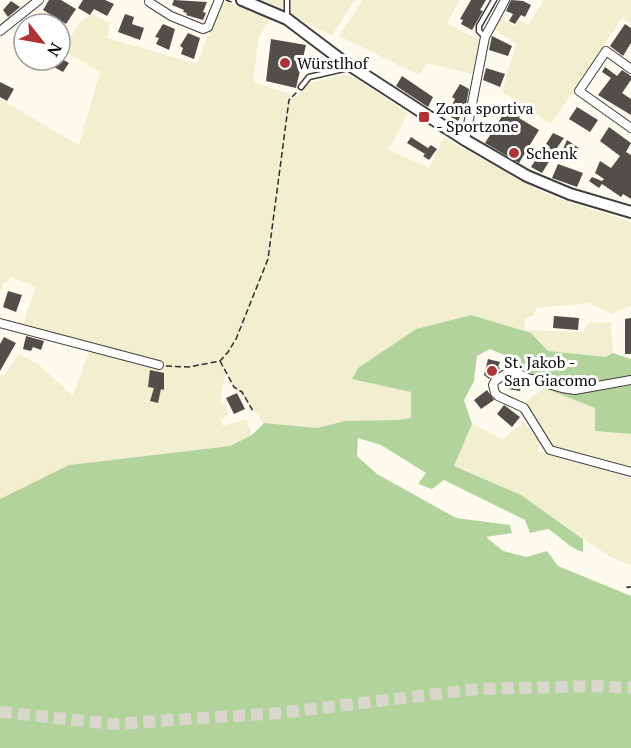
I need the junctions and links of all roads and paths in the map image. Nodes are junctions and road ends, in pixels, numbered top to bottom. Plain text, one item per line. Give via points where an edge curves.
1 (39, 0) edge
2 (219, 0) edge
3 (242, 0) edge
4 (287, 0) edge
5 (494, 0) edge
6 (506, 0) edge
7 (149, 2) dead end
8 (287, 19) junction
9 (0, 31) edge
10 (485, 37) junction
11 (352, 67) junction
12 (631, 69) edge
13 (301, 87) joint
14 (631, 128) edge
15 (465, 140) junction
16 (631, 212) edge
17 (0, 322) edge
18 (220, 361) junction
19 (159, 365) joint
20 (631, 380) edge
21 (253, 411) dead end
22 (631, 472) edge

1 - 9 street
2 - 7 street via 208,27 203,29
3 - 8 street
4 - 8 lane
5 - 10 lane via 479,26 478,31
6 - 10 street
8 - 11 street
10 - 15 street
11 - 13 lane via 309,77
11 - 15 street
12 - 14 street via 606,51 579,91
13 - 18 path via 289,100 268,259 236,339
15 - 16 street via 527,176
17 - 19 street
18 - 19 path via 189,367
18 - 21 path
20 - 22 street via 575,390 514,372 493,385 498,396 524,408 550,450

